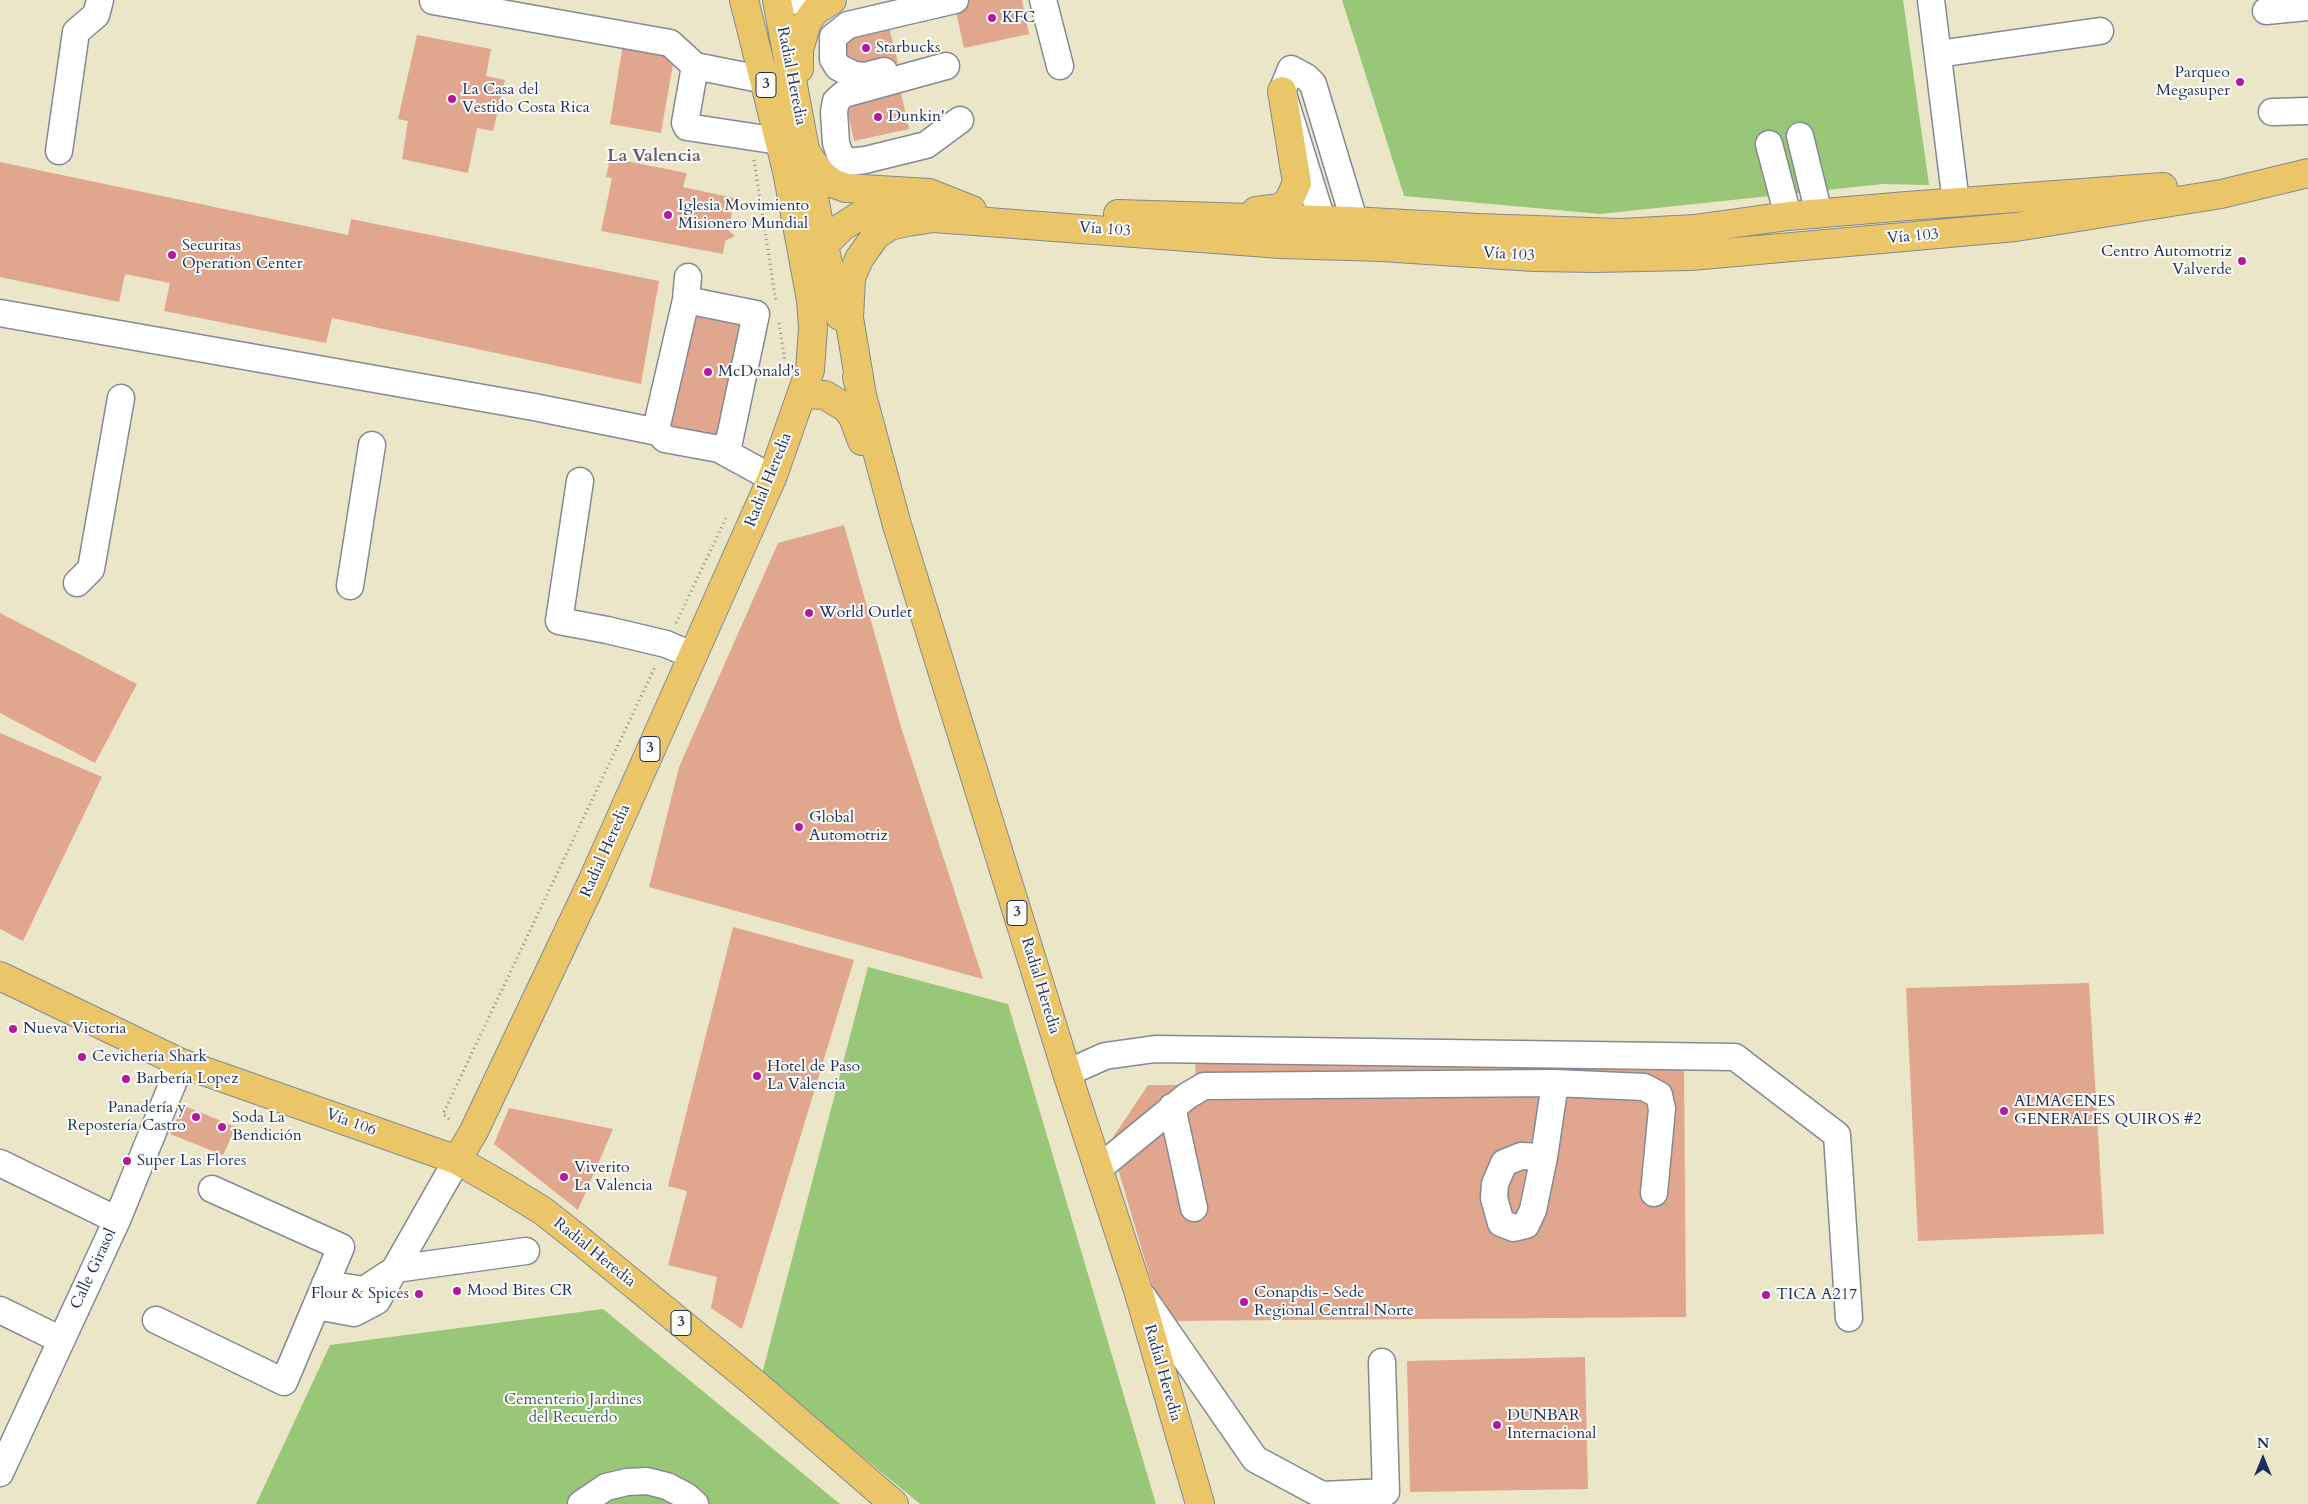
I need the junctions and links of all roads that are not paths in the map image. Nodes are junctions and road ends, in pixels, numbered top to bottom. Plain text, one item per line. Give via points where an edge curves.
1 (100, 0) edge
2 (744, 0) edge
3 (832, 0) edge
4 (955, 0) edge
5 (1043, 0) edge
6 (1932, 0) edge
7 (433, 1) edge
8 (781, 1) edge
9 (2308, 7) edge
10 (2266, 11) dead end
11 (2100, 31) dead end
12 (1938, 54) junction
13 (695, 66) junction
14 (1060, 66) dead end
15 (765, 80) junction
16 (1282, 91) joint
17 (2308, 111) edge
18 (2272, 112) dead end
19 (798, 113) junction
20 (960, 120) dead end
21 (1800, 136) dead end
22 (779, 141) junction
23 (1769, 144) dead end
24 (59, 151) dead end
25 (805, 151) junction
26 (2308, 172) edge
27 (1956, 203) junction
28 (2131, 209) junction
29 (972, 210) junction
30 (1099, 213) junction
31 (1804, 220) junction
32 (1337, 225) junction
33 (1281, 244) junction
34 (824, 245) junction
35 (1381, 247) junction
36 (811, 300) junction
37 (0, 313) edge
38 (803, 394) junction
39 (862, 395) junction
40 (121, 398) dead end
41 (658, 432) junction
42 (372, 445) dead end
43 (719, 449) junction
44 (772, 478) junction
45 (580, 481) dead end
46 (898, 525) junction
47 (77, 583) dead end
48 (350, 586) dead end
49 (692, 655) junction
50 (0, 976) edge
51 (181, 1063) junction
52 (1067, 1073) junction
53 (1555, 1083) junction
54 (1172, 1108) junction
55 (1544, 1157) dead end
56 (456, 1160) junction
57 (0, 1163) edge
58 (1098, 1169) junction
59 (212, 1189) dead end
60 (1654, 1193) dead end
61 (1194, 1208) dead end
62 (117, 1220) junction
63 (526, 1251) dead end
64 (395, 1269) junction
65 (1138, 1290) junction
66 (321, 1295) junction
67 (0, 1310) edge
68 (1849, 1318) dead end
69 (156, 1320) dead end
70 (61, 1340) junction
71 (1382, 1362) dead end
72 (764, 1393) junction
73 (2, 1463) edge
74 (580, 1504) edge
75 (694, 1504) edge
76 (894, 1504) edge
77 (911, 1504) edge
78 (1200, 1504) edge

1 - 24 street via 96,14 76,32
2 - 15 main road, Radial Heredia / 3
3 - 19 main road via 815,11 802,35
4 - 20 street via 848,25 833,36 833,59 838,67 854,75 865,76 945,61 844,94 836,101 834,112 836,143 840,155 849,162 865,160 926,145
5 - 14 street
6 - 12 street
7 - 13 street via 670,43
8 - 19 main road, Radial Heredia / 3
9 - 10 street
11 - 12 street
12 - 27 street
13 - 15 street
13 - 22 street via 685,125
15 - 22 main road, Radial Heredia / 3
16 - 30 main road via 1298,183 1288,202 1280,208 1270,211
16 - 32 street via 1291,69 1312,84 1351,210
17 - 18 street
19 - 25 main road, Radial Heredia / 3
21 - 31 street
22 - 36 main road, Radial Heredia / 3
23 - 31 street
25 - 29 main road via 820,173 832,183 846,188 929,193
25 - 34 main road, Radial Heredia / 3
26 - 27 main road, Vía 103
26 - 28 main road, Vía 103 via 2222,194
27 - 31 main road, Vía 103
28 - 31 main road via 1945,219 1824,234
28 - 35 main road, Vía 103 via 2016,228 1691,256 1534,257
29 - 30 main road, Vía 103 via 1057,216
29 - 34 main road, Vía 103 via 907,205 886,207 858,216
30 - 32 main road, Vía 103
31 - 32 main road, Vía 103 via 1620,233
31 - 35 main road via 1792,235 1776,238 1627,248 1426,239
32 - 33 main road via 1310,243
32 - 35 main road
33 - 35 main road, Vía 103
33 - 39 main road, Vía 103 via 934,218 890,226 866,246 851,278 849,318
34 - 36 main road via 815,269
34 - 39 main road, Radial Heredia / 3
36 - 38 main road, Radial Heredia / 3 via 812,347
37 - 41 street via 534,407
38 - 44 main road, Radial Heredia / 3
38 - 46 main road via 825,395 846,408 853,417
39 - 46 main road, Radial Heredia / 3
40 - 47 street via 91,569
41 - 43 street via 664,439
41 - 43 street via 657,424 687,289 756,314 729,442
42 - 48 street
43 - 44 street
44 - 49 main road, Radial Heredia / 3
45 - 49 street via 559,621 666,644
46 - 52 main road, Radial Heredia / 3
49 - 56 main road, Radial Heredia / 3 via 592,882 474,1130
50 - 51 main road, Vía 106
51 - 56 main road, Vía 106
51 - 62 street, Calle Girasol
52 - 58 main road, Radial Heredia / 3
52 - 68 street via 1105,1056 1155,1049 1735,1057 1837,1135
53 - 54 street via 1204,1086
53 - 55 street
53 - 60 street via 1644,1088 1658,1095 1662,1109
54 - 58 street
54 - 61 street
56 - 64 street
56 - 72 main road, Radial Heredia / 3 via 543,1211
57 - 62 street
58 - 65 main road, Radial Heredia / 3
59 - 66 street via 341,1247
62 - 70 street, Calle Girasol
63 - 64 street
64 - 66 street via 377,1301 354,1313
65 - 71 street via 1255,1459 1322,1495 1386,1492
65 - 78 main road, Radial Heredia / 3
66 - 69 street via 284,1382
67 - 70 street
70 - 73 street, Calle Girasol
72 - 76 main road, Radial Heredia / 3
72 - 77 main road via 859,1460
74 - 75 street via 606,1487 647,1481 667,1486

